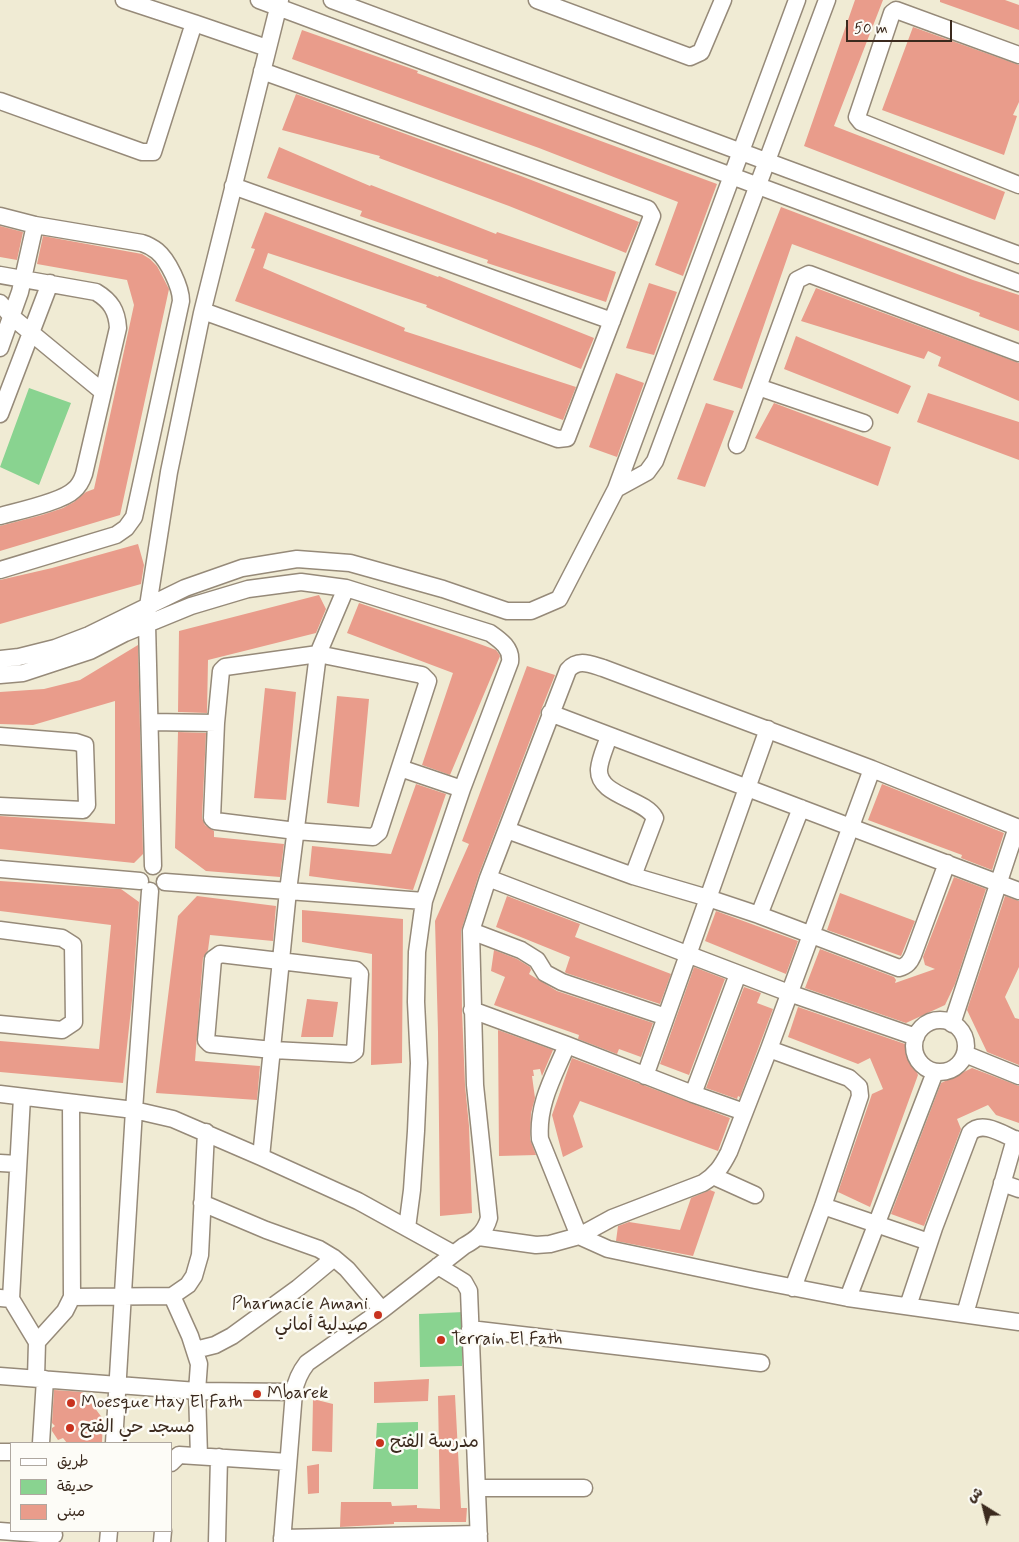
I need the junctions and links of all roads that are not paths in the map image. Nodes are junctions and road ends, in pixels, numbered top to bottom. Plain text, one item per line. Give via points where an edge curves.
1 (124, 0) edge
2 (259, 0) edge
3 (332, 0) edge
4 (537, 0) edge
5 (723, 0) edge
6 (797, 0) edge
7 (827, 0) edge
8 (279, 3) edge
9 (194, 23) junction
10 (267, 48) junction
11 (1019, 55) edge
12 (262, 70) junction
13 (0, 101) edge
14 (742, 151) junction
15 (768, 160) junction
16 (732, 177) junction
17 (1019, 184) edge
18 (234, 186) junction
19 (758, 186) junction
20 (0, 216) edge
21 (35, 225) junction
22 (1019, 255) edge
23 (0, 275) edge
24 (24, 279) junction
25 (50, 283) junction
26 (1019, 283) edge
27 (0, 304) edge
28 (203, 311) junction
29 (12, 317) junction
30 (612, 321) junction
31 (31, 333) junction
32 (0, 348) edge
33 (1019, 352) edge
34 (758, 387) junction
35 (103, 392) junction
36 (0, 414) edge
37 (864, 423) dead end
38 (737, 445) dead end
39 (616, 489) junction
40 (0, 516) edge
41 (0, 570) edge
42 (346, 588) junction
43 (148, 606) junction
44 (147, 624) junction
45 (318, 654) junction
46 (0, 659) edge
47 (0, 675) edge
48 (550, 713) junction
49 (150, 722) junction
50 (216, 723) junction
51 (768, 729) junction
52 (0, 736) edge
53 (609, 736) junction
54 (400, 768) junction
55 (872, 769) junction
56 (747, 787) junction
57 (462, 789) junction
58 (0, 806) edge
59 (801, 808) junction
60 (850, 826) junction
61 (1018, 828) edge
62 (507, 830) junction
63 (296, 831) junction
64 (947, 863) junction
65 (153, 866) junction
66 (0, 869) edge
67 (633, 876) junction
68 (488, 878) junction
69 (165, 882) junction
70 (998, 883) junction
71 (145, 886) junction
72 (288, 891) junction
73 (1019, 891) edge
74 (708, 898) junction
75 (424, 901) junction
76 (759, 915) junction
77 (0, 930) edge
78 (471, 931) junction
79 (812, 935) junction
80 (687, 953) junction
81 (281, 961) junction
82 (738, 974) junction
83 (789, 993) junction
84 (472, 1010) junction
85 (666, 1017) junction
86 (0, 1024) edge
87 (952, 1024) junction
88 (916, 1037) junction
89 (567, 1044) junction
90 (769, 1049) junction
91 (273, 1050) junction
92 (964, 1054) junction
93 (935, 1072) junction
94 (645, 1076) junction
95 (1019, 1076) edge
96 (0, 1094) edge
97 (693, 1094) junction
98 (22, 1097) junction
99 (71, 1103) junction
100 (134, 1110) junction
101 (744, 1112) junction
102 (206, 1132) junction
103 (1017, 1140) edge
104 (261, 1157) junction
105 (0, 1163) edge
106 (18, 1164) junction
107 (713, 1176) junction
108 (1002, 1183) junction
109 (1019, 1189) edge
110 (755, 1195) dead end
111 (202, 1203) junction
112 (823, 1206) junction
113 (876, 1225) junction
114 (406, 1228) junction
115 (7, 1235) edge
116 (579, 1236) junction
117 (479, 1237) junction
118 (929, 1242) junction
119 (454, 1254) junction
120 (334, 1258) junction
121 (438, 1266) junction
122 (793, 1288) junction
123 (72, 1296) junction
124 (123, 1296) junction
125 (172, 1296) junction
126 (5, 1298) edge
127 (848, 1298) junction
128 (908, 1306) junction
129 (382, 1310) junction
130 (965, 1314) junction
131 (24, 1320) junction
132 (1018, 1320) edge
133 (52, 1326) junction
134 (470, 1329) junction
135 (37, 1342) junction
136 (195, 1350) junction
137 (761, 1363) dead end
138 (0, 1376) edge
139 (40, 1379) junction
140 (118, 1385) junction
141 (197, 1391) junction
142 (294, 1392) junction
143 (41, 1442) edge
144 (114, 1442) edge
145 (199, 1456) junction
146 (219, 1457) junction
147 (172, 1462) edge
148 (288, 1462) junction
149 (477, 1488) junction
150 (584, 1488) dead end
151 (11, 1532) edge
152 (54, 1536) edge
153 (479, 1538) edge
154 (282, 1540) edge
155 (217, 1542) edge

1 - 9 street
2 - 8 street
3 - 14 street
4 - 5 street via 690,57 701,52
6 - 14 street
7 - 15 street
8 - 10 street
8 - 16 street
9 - 10 street
9 - 13 street via 153,152 142,152
10 - 12 street
11 - 17 street via 896,10 892,13 857,117 861,122
12 - 18 street
12 - 30 street via 648,208 652,216
14 - 15 street
14 - 16 street
15 - 19 street
15 - 22 street
16 - 19 street
16 - 39 street
18 - 28 street
18 - 30 street
19 - 26 street
19 - 39 street via 655,461 647,472
20 - 21 street
21 - 24 street
21 - 41 street via 151,246 159,252 176,281 181,301 134,517 116,535
23 - 24 street
24 - 25 street
24 - 29 street
25 - 31 street
25 - 35 street via 96,292 113,306 118,328
27 - 29 street
28 - 30 street via 558,439 567,438
28 - 43 street via 169,472
29 - 31 street
29 - 32 street
31 - 35 street
31 - 36 street
33 - 34 street via 809,274 797,280
34 - 37 street
34 - 38 street
35 - 40 street via 79,486 63,497
39 - 43 street via 559,599 531,611 506,611 350,563 297,559 242,568 185,588
42 - 44 street via 301,582 248,589 191,606
42 - 45 street
42 - 57 street via 490,633 504,642 511,656 510,662
43 - 44 street
43 - 46 street via 55,648
44 - 47 street via 90,651 23,672
44 - 49 street
45 - 50 street via 225,667 221,671
45 - 54 street via 422,675 428,681
45 - 63 street
48 - 51 street via 568,670 572,665 586,662
48 - 53 street
48 - 62 street
49 - 50 street
49 - 65 street
50 - 63 street via 212,818 215,821
51 - 55 street
51 - 56 street
52 - 58 street via 85,745 87,805 83,810
53 - 56 street
53 - 67 street via 599,770 601,779 612,791 644,807 655,818
54 - 57 street
54 - 63 street via 379,832 372,837
55 - 60 street
55 - 61 street
56 - 59 street
56 - 74 street
57 - 75 street
59 - 60 street
59 - 76 street
60 - 64 street
60 - 79 street
61 - 70 street
62 - 67 street
62 - 68 street
63 - 72 street
64 - 70 street
64 - 79 street via 914,955 904,967 892,967
65 - 69 street via 163,872
65 - 71 street via 142,872
66 - 71 street
67 - 74 street
68 - 78 street
68 - 80 street
69 - 71 street via 159,890
69 - 72 street
70 - 73 street
70 - 87 street
71 - 100 street
72 - 75 street
72 - 81 street
74 - 76 street
74 - 80 street
75 - 114 street via 417,952 419,1062 416,1131
76 - 79 street
77 - 86 street via 62,938 73,946 74,1022 62,1030
78 - 84 street
78 - 85 street via 521,950 537,960 545,973 562,982
79 - 83 street
80 - 82 street
80 - 85 street
81 - 91 street
81 - 91 street via 220,954 213,959 206,1040 210,1044
81 - 91 street via 356,970 360,974 355,1051 351,1054
82 - 83 street
82 - 97 street
83 - 88 street
83 - 90 street
84 - 89 street
84 - 117 street via 475,1084 489,1218
85 - 94 street
87 - 88 street via 941,1020 930,1022 920,1029
87 - 92 street via 964,1036
88 - 93 street via 914,1051 918,1062
89 - 94 street
89 - 116 street via 540,1110 539,1124 540,1139
90 - 101 street
90 - 112 street via 849,1078 859,1087 860,1096
91 - 104 street
92 - 93 street via 955,1068
92 - 95 street
93 - 113 street
94 - 97 street
96 - 98 street
97 - 101 street
98 - 99 street
98 - 106 street
99 - 100 street
99 - 123 street
100 - 102 street via 173,1119
100 - 124 street
101 - 107 street via 724,1163
102 - 104 street
102 - 111 street
103 - 108 street
103 - 118 street via 978,1127 970,1133
104 - 114 street
105 - 106 street
106 - 115 street
107 - 110 street
107 - 116 street via 703,1183 612,1218
108 - 109 street
108 - 130 street
111 - 120 street via 319,1249
111 - 125 street via 200,1255 194,1276 188,1285
112 - 113 street
112 - 122 street
113 - 118 street
113 - 127 street
114 - 119 street
115 - 126 street
116 - 117 street via 542,1245
116 - 122 street via 608,1249
117 - 119 street
118 - 128 street
119 - 121 street
120 - 129 street
120 - 136 street via 232,1336
121 - 129 street
121 - 134 street via 467,1285
122 - 127 street
123 - 124 street
123 - 133 street
124 - 125 street
124 - 140 street
125 - 136 street
126 - 131 street
127 - 128 street
128 - 130 street
129 - 142 street via 307,1363 297,1377
130 - 132 street
131 - 133 street
131 - 135 street
133 - 135 street
134 - 137 street
134 - 149 street
135 - 139 street
136 - 141 street via 199,1364
138 - 139 street
139 - 140 street
139 - 143 street
140 - 141 street
140 - 144 street
141 - 142 street
141 - 145 street
142 - 148 street
145 - 146 street
145 - 147 street via 179,1455
146 - 148 street
146 - 155 street
148 - 154 street
149 - 150 street
149 - 153 street
151 - 152 street
153 - 154 street

